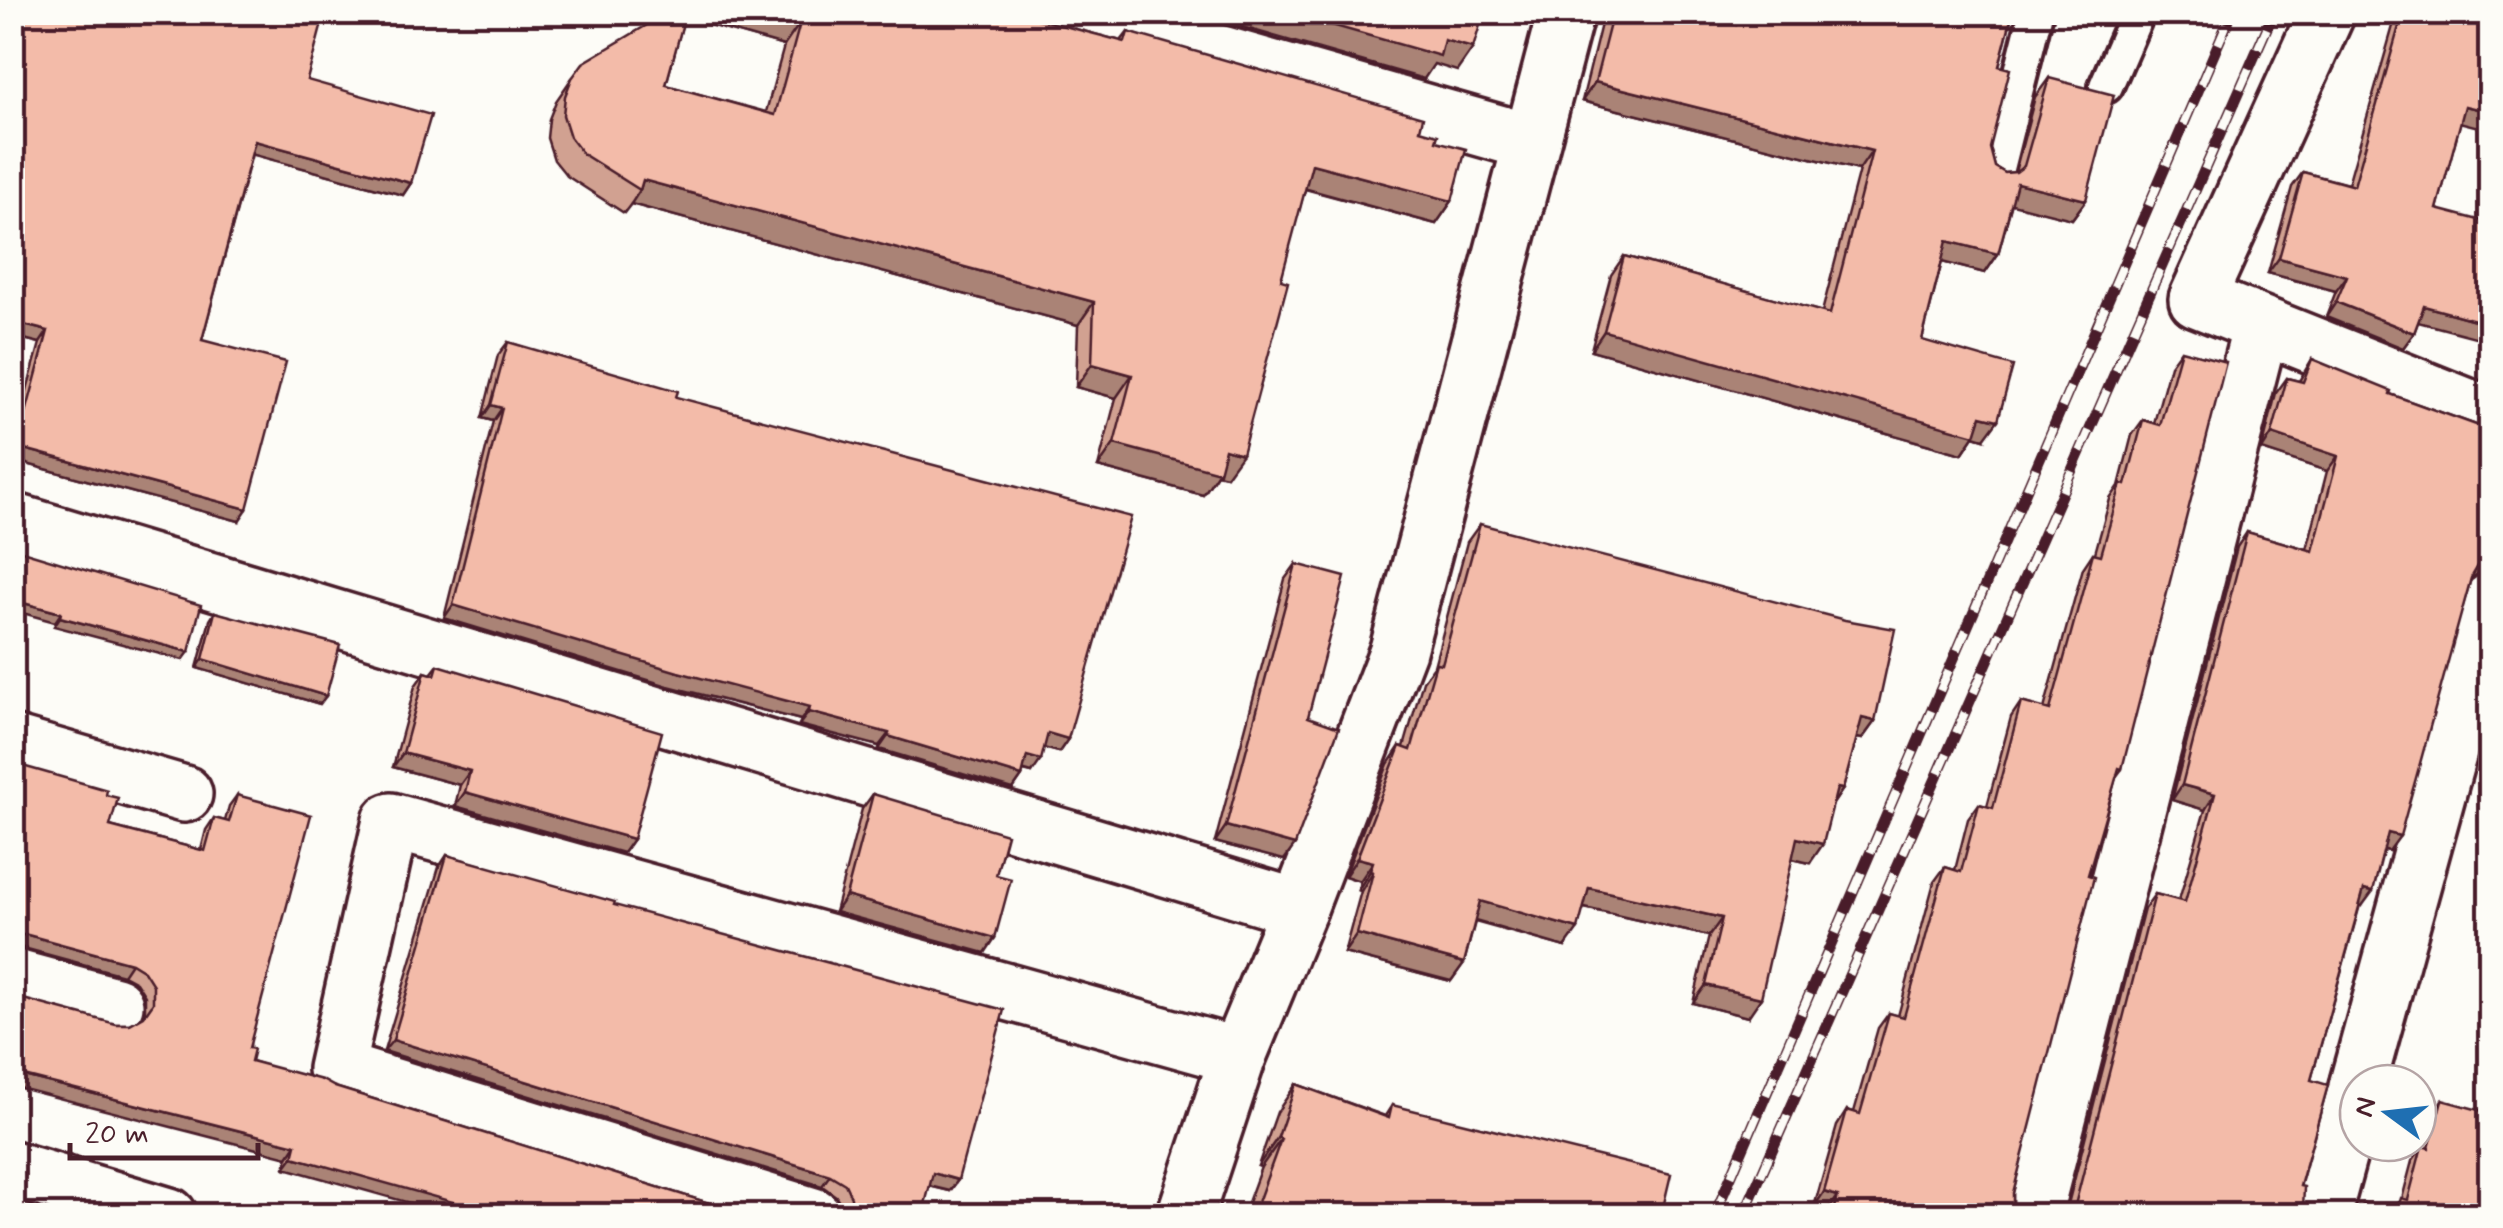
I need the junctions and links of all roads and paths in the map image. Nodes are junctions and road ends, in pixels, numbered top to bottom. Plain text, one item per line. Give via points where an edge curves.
1 (1074, 12) edge
2 (1566, 12) edge
3 (2036, 12) edge
4 (2138, 12) edge
5 (2327, 12) edge
6 (2106, 86) dead end
7 (1530, 142) junction
8 (1996, 172) edge
9 (2261, 326) junction
10 (2490, 416) edge
11 (12, 521) edge
12 (2490, 602) edge
13 (12, 744) edge
14 (184, 794) dead end
15 (1299, 908) junction
16 (12, 978) edge
17 (115, 1005) dead end
18 (1238, 1056) junction
19 (2364, 1063) edge
20 (2338, 1157) edge
21 (39, 1189) edge
22 (168, 1216) edge
23 (813, 1216) edge
24 (1185, 1216) edge
25 (2033, 1216) edge
26 (2322, 1216) edge

1 - 7 street
2 - 7 street
3 - 8 lane
4 - 6 lane
5 - 9 street via 2197,299
7 - 15 street via 1398,650
9 - 10 street
9 - 25 street
11 - 15 street
12 - 19 street
13 - 14 street
15 - 18 street
16 - 17 street
18 - 23 street via 391,820 336,1070
18 - 24 street
20 - 26 street
21 - 22 street

